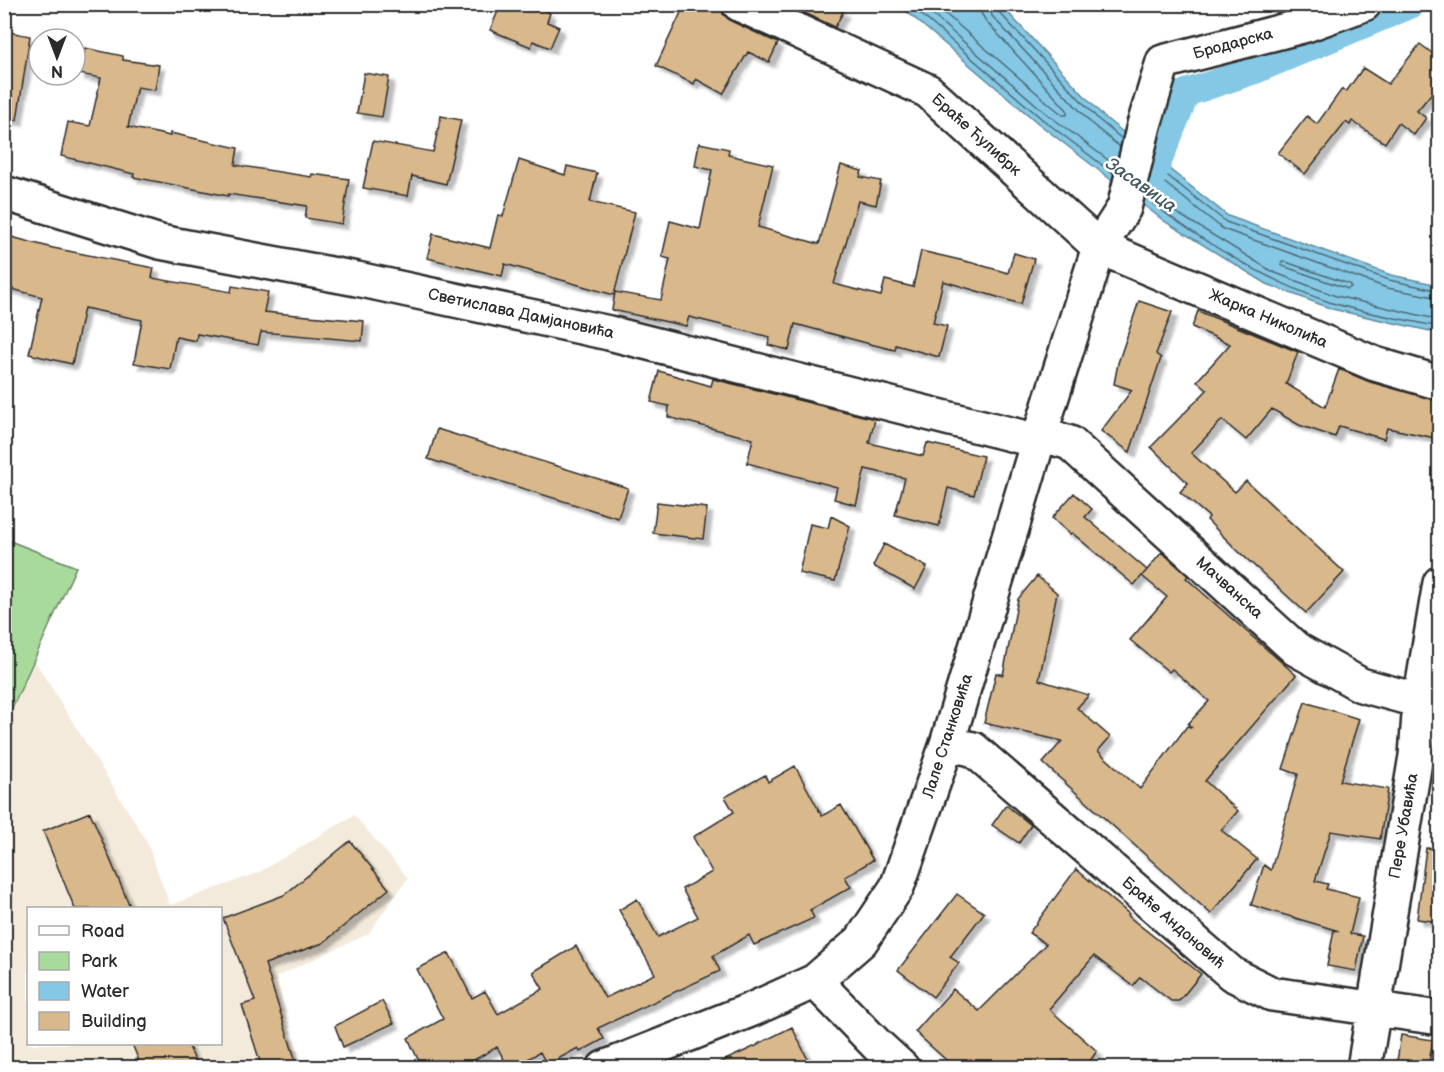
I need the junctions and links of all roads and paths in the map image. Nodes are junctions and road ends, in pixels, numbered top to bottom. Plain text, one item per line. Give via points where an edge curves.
1 (739, 4) edge
2 (1364, 4) edge
3 (1144, 124) joint
4 (4, 193) edge
5 (1099, 247) junction
6 (1440, 383) edge
7 (1039, 437) junction
8 (1440, 583) edge
9 (1430, 702) edge
10 (947, 744) junction
11 (815, 981) junction
12 (1373, 1008) junction
13 (1440, 1018) edge
14 (604, 1068) edge
15 (902, 1068) edge
16 (1364, 1068) edge

1 - 5 street, Браће Ћулибрк via 928,91
2 - 3 street, Бродарска via 1305,25 1163,62
3 - 5 street, Лале Станковића via 1124,208
4 - 7 street, Светислава Дамјановића via 160,242 609,333
5 - 6 street, Жарка Николића via 1375,364
5 - 7 street, Лале Станковића
7 - 9 street, Мачванска via 1070,443 1296,649 1361,685
7 - 10 street, Лале Станковића
8 - 9 street, Пере Убавића
9 - 12 street, Пере Убавића via 1416,756
10 - 11 street, Лале Станковића via 897,887 861,941
10 - 12 street, Браће Андоновић via 973,749 1232,974 1272,994
11 - 14 street, Лале Станковића
11 - 15 street
12 - 13 street, Браће Андоновић
12 - 16 street, Пере Убавића

